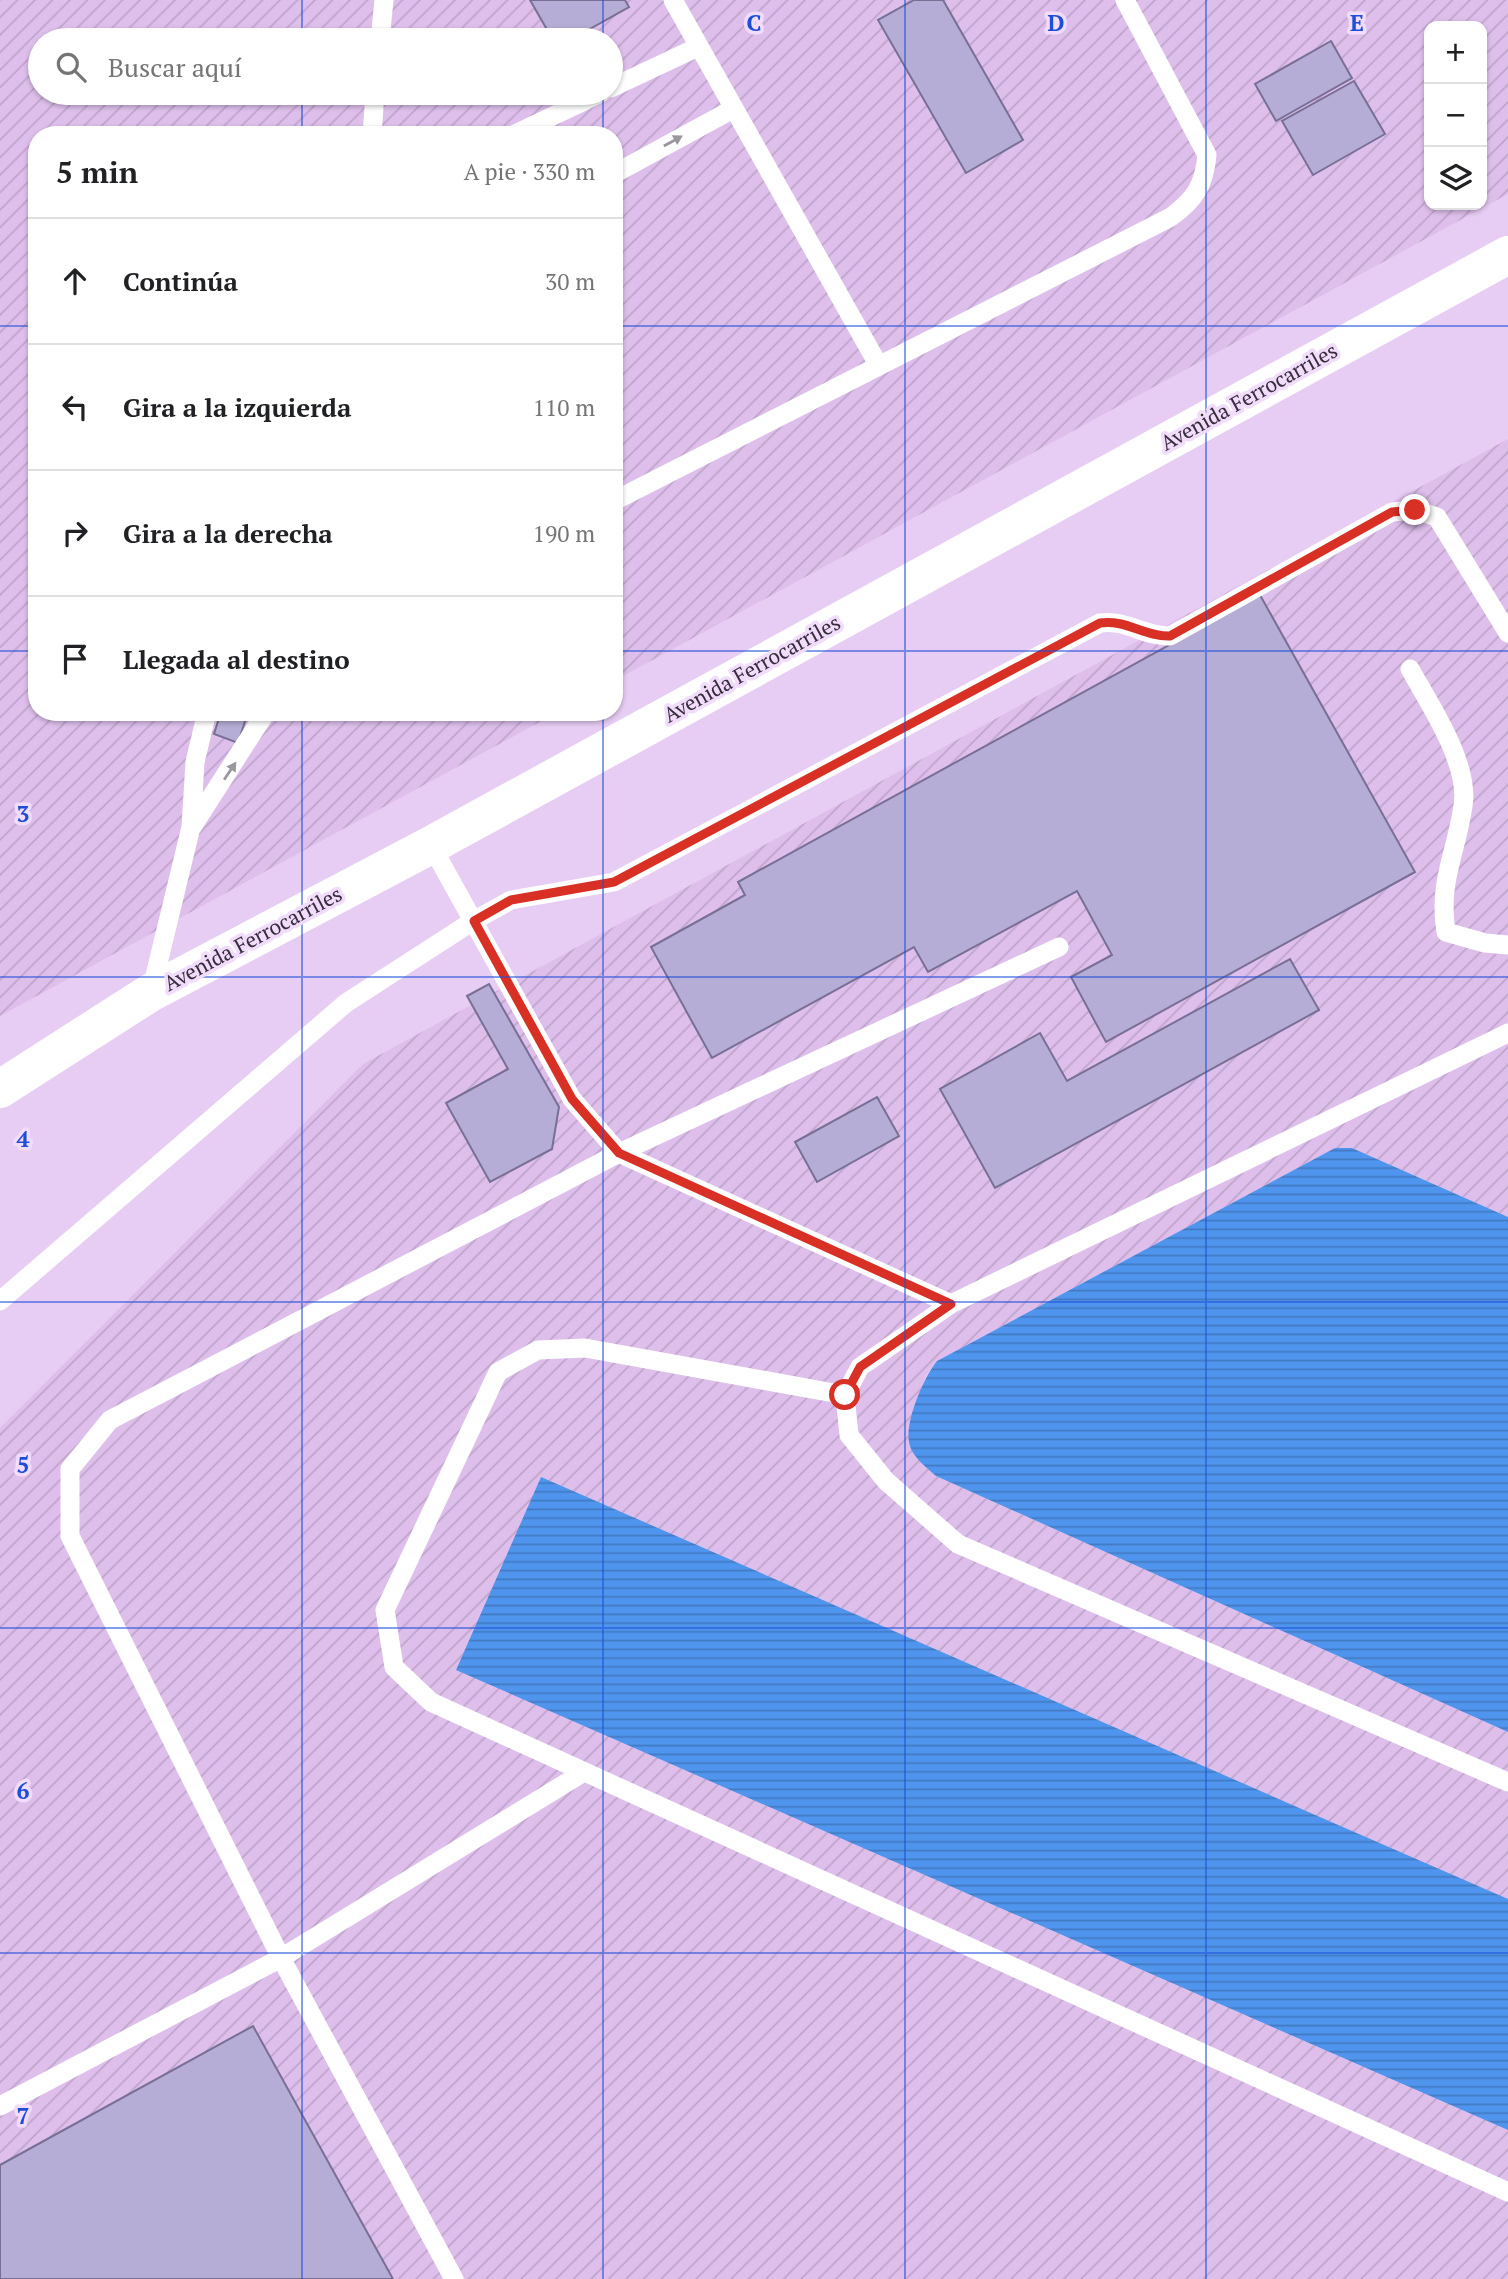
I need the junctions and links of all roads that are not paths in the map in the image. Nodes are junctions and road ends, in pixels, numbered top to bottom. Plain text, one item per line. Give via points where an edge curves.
1 (384, 0) edge
2 (673, 0) edge
3 (1125, 0) edge
4 (381, 28) edge
5 (698, 47) junction
6 (623, 82) edge
7 (374, 105) edge
8 (576, 105) edge
9 (733, 108) junction
10 (373, 126) edge
11 (532, 126) edge
12 (623, 169) edge
13 (1508, 255) edge
14 (879, 366) junction
15 (623, 496) edge
16 (1508, 634) edge
17 (1410, 669) dead end
18 (205, 721) edge
19 (260, 721) edge
20 (191, 827) junction
21 (431, 845) junction
22 (474, 921) junction
23 (1508, 945) edge
24 (1059, 947) dead end
25 (150, 993) junction
26 (1508, 1033) edge
27 (0, 1089) edge
28 (619, 1153) junction
29 (0, 1301) edge
30 (951, 1304) junction
31 (845, 1395) junction
32 (584, 1772) junction
33 (1508, 1782) edge
34 (281, 1958) junction
35 (0, 2106) edge
36 (1508, 2192) edge
37 (454, 2279) edge

1 - 4 lane
2 - 5 lane
3 - 14 lane via 1207,155 1204,181 1193,201 1171,217
5 - 6 lane
5 - 9 lane
7 - 10 lane
8 - 11 lane
12 -> 9 lane
9 - 14 lane
13 - 21 main road, Avenida Ferrocarriles
14 - 15 lane
16 - 22 lane via 1437,517 1415,510 1392,512 1170,636 1115,621 1100,623 614,882 511,900
17 - 23 lane via 1455,751 1464,804 1441,903 1446,932
18 - 20 lane via 195,762
20 -> 19 lane
20 - 25 lane
21 - 22 lane
21 - 25 main road, Avenida Ferrocarriles
22 - 28 lane via 572,1099
22 - 29 lane via 346,1003
24 - 28 lane
25 - 27 main road, Avenida Ferrocarriles
26 - 30 lane
28 - 30 lane
28 - 34 lane via 110,1420 71,1469 70,1536
30 - 31 lane via 860,1367
31 - 32 lane via 585,1348 538,1350 498,1372 385,1611 394,1667 431,1702
31 - 33 lane via 849,1435 886,1481 958,1544
32 - 34 lane
32 - 36 lane
34 - 35 lane
34 - 37 lane

